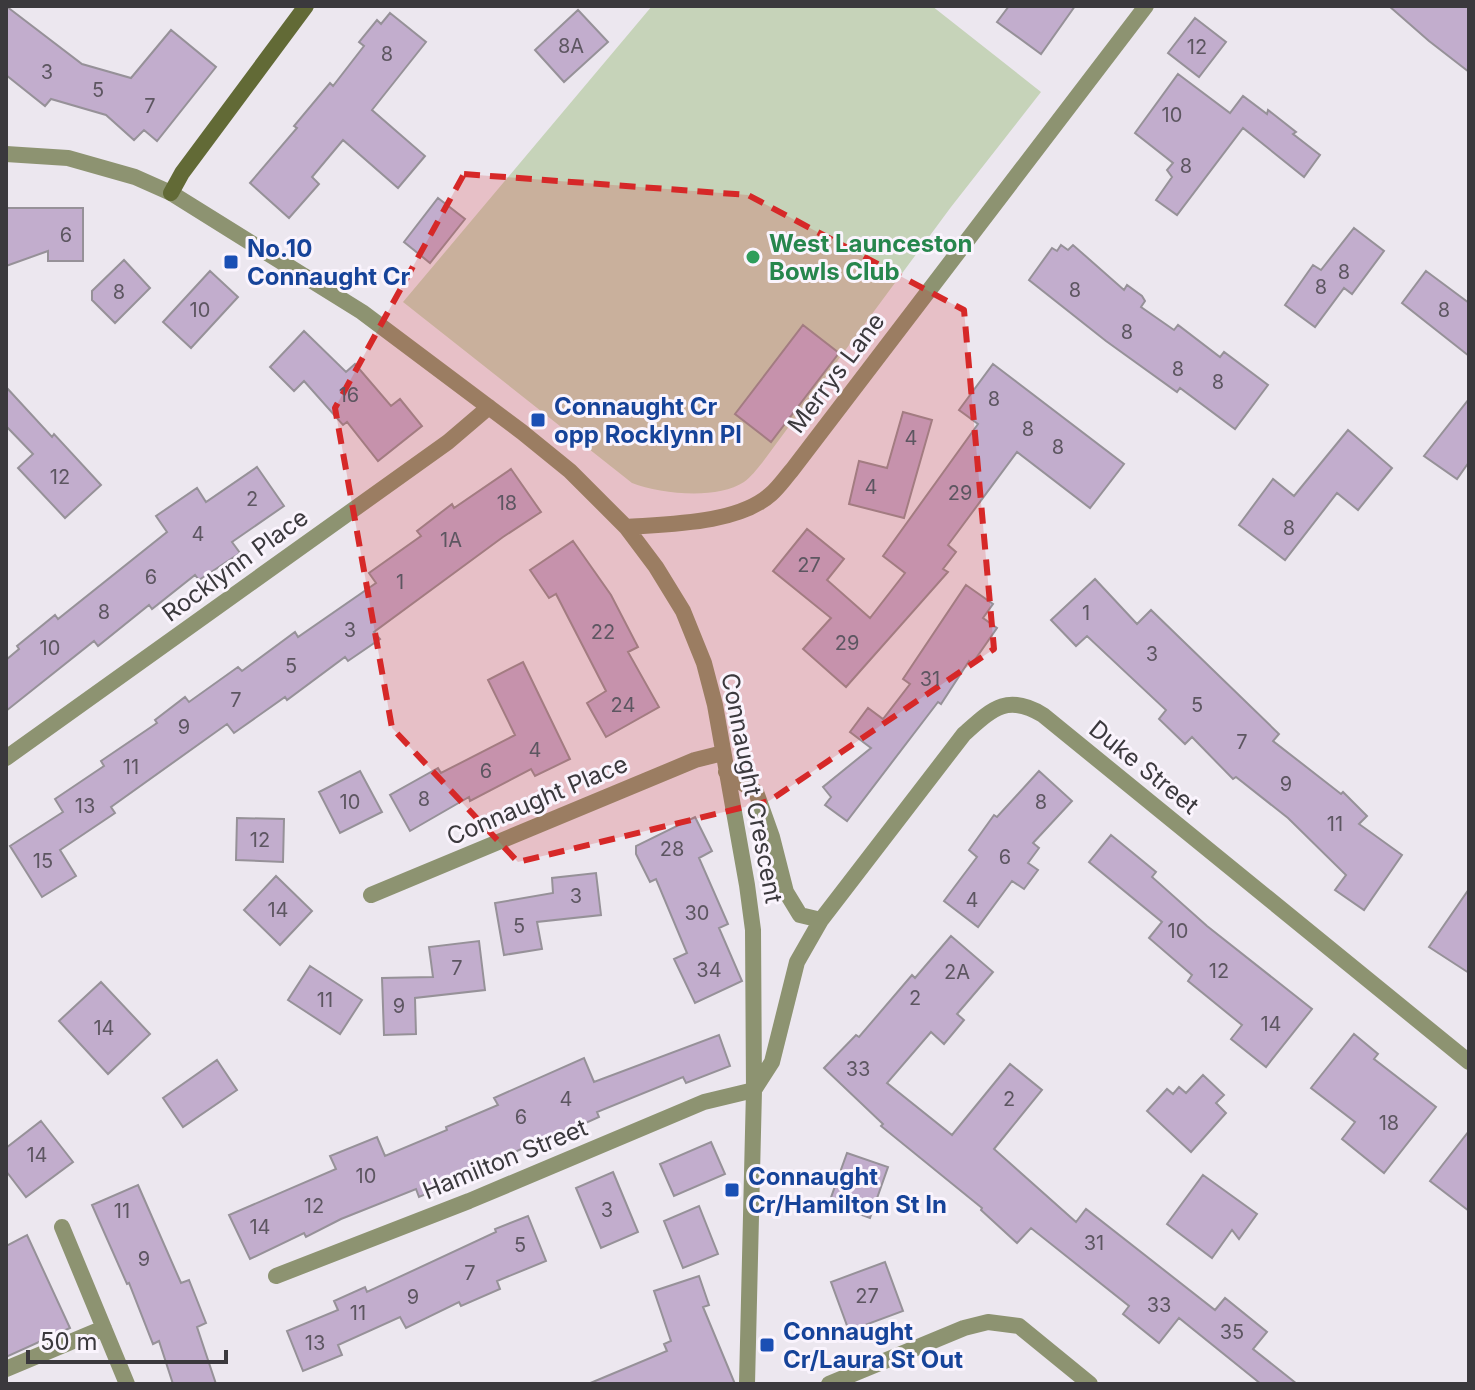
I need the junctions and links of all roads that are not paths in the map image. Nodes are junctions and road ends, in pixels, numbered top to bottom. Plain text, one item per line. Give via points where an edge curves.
1 (306, 6) edge
2 (1146, 6) edge
3 (6, 154) edge
4 (171, 193) junction
5 (489, 407) junction
6 (626, 527) junction
7 (723, 753) junction
8 (6, 758) edge
9 (726, 772) junction
10 (371, 895) dead end
11 (821, 920) junction
12 (1469, 1062) edge
13 (754, 1090) junction
14 (62, 1227) dead end
15 (276, 1276) dead end
16 (104, 1328) junction
17 (6, 1369) edge
18 (127, 1384) edge
19 (747, 1384) edge
20 (829, 1384) edge
21 (1090, 1384) edge

1 - 4 street
2 - 6 street, Merrys Lane via 770,495 723,516
3 - 4 street, Connaught Crescent via 97,164
4 - 5 street, Connaught Crescent via 362,312
5 - 6 street, Connaught Crescent via 570,471
5 - 8 street, Rocklynn Place via 448,442
6 - 7 street, Connaught Crescent via 683,611 704,663
7 - 9 street, Connaught Crescent
7 - 10 street, Connaught Place
9 - 11 street via 756,792 786,892 800,915
9 - 13 street, Connaught Crescent via 753,930
11 - 12 street, Duke Street via 964,734 1007,703 1027,705
11 - 13 street, Duke Street via 797,962 772,1062
13 - 15 street, Hamilton Street via 704,1102
13 - 19 street, Connaught Crescent
14 - 16 street
16 - 17 street
16 - 18 street
20 - 21 street via 988,1322 1019,1326

